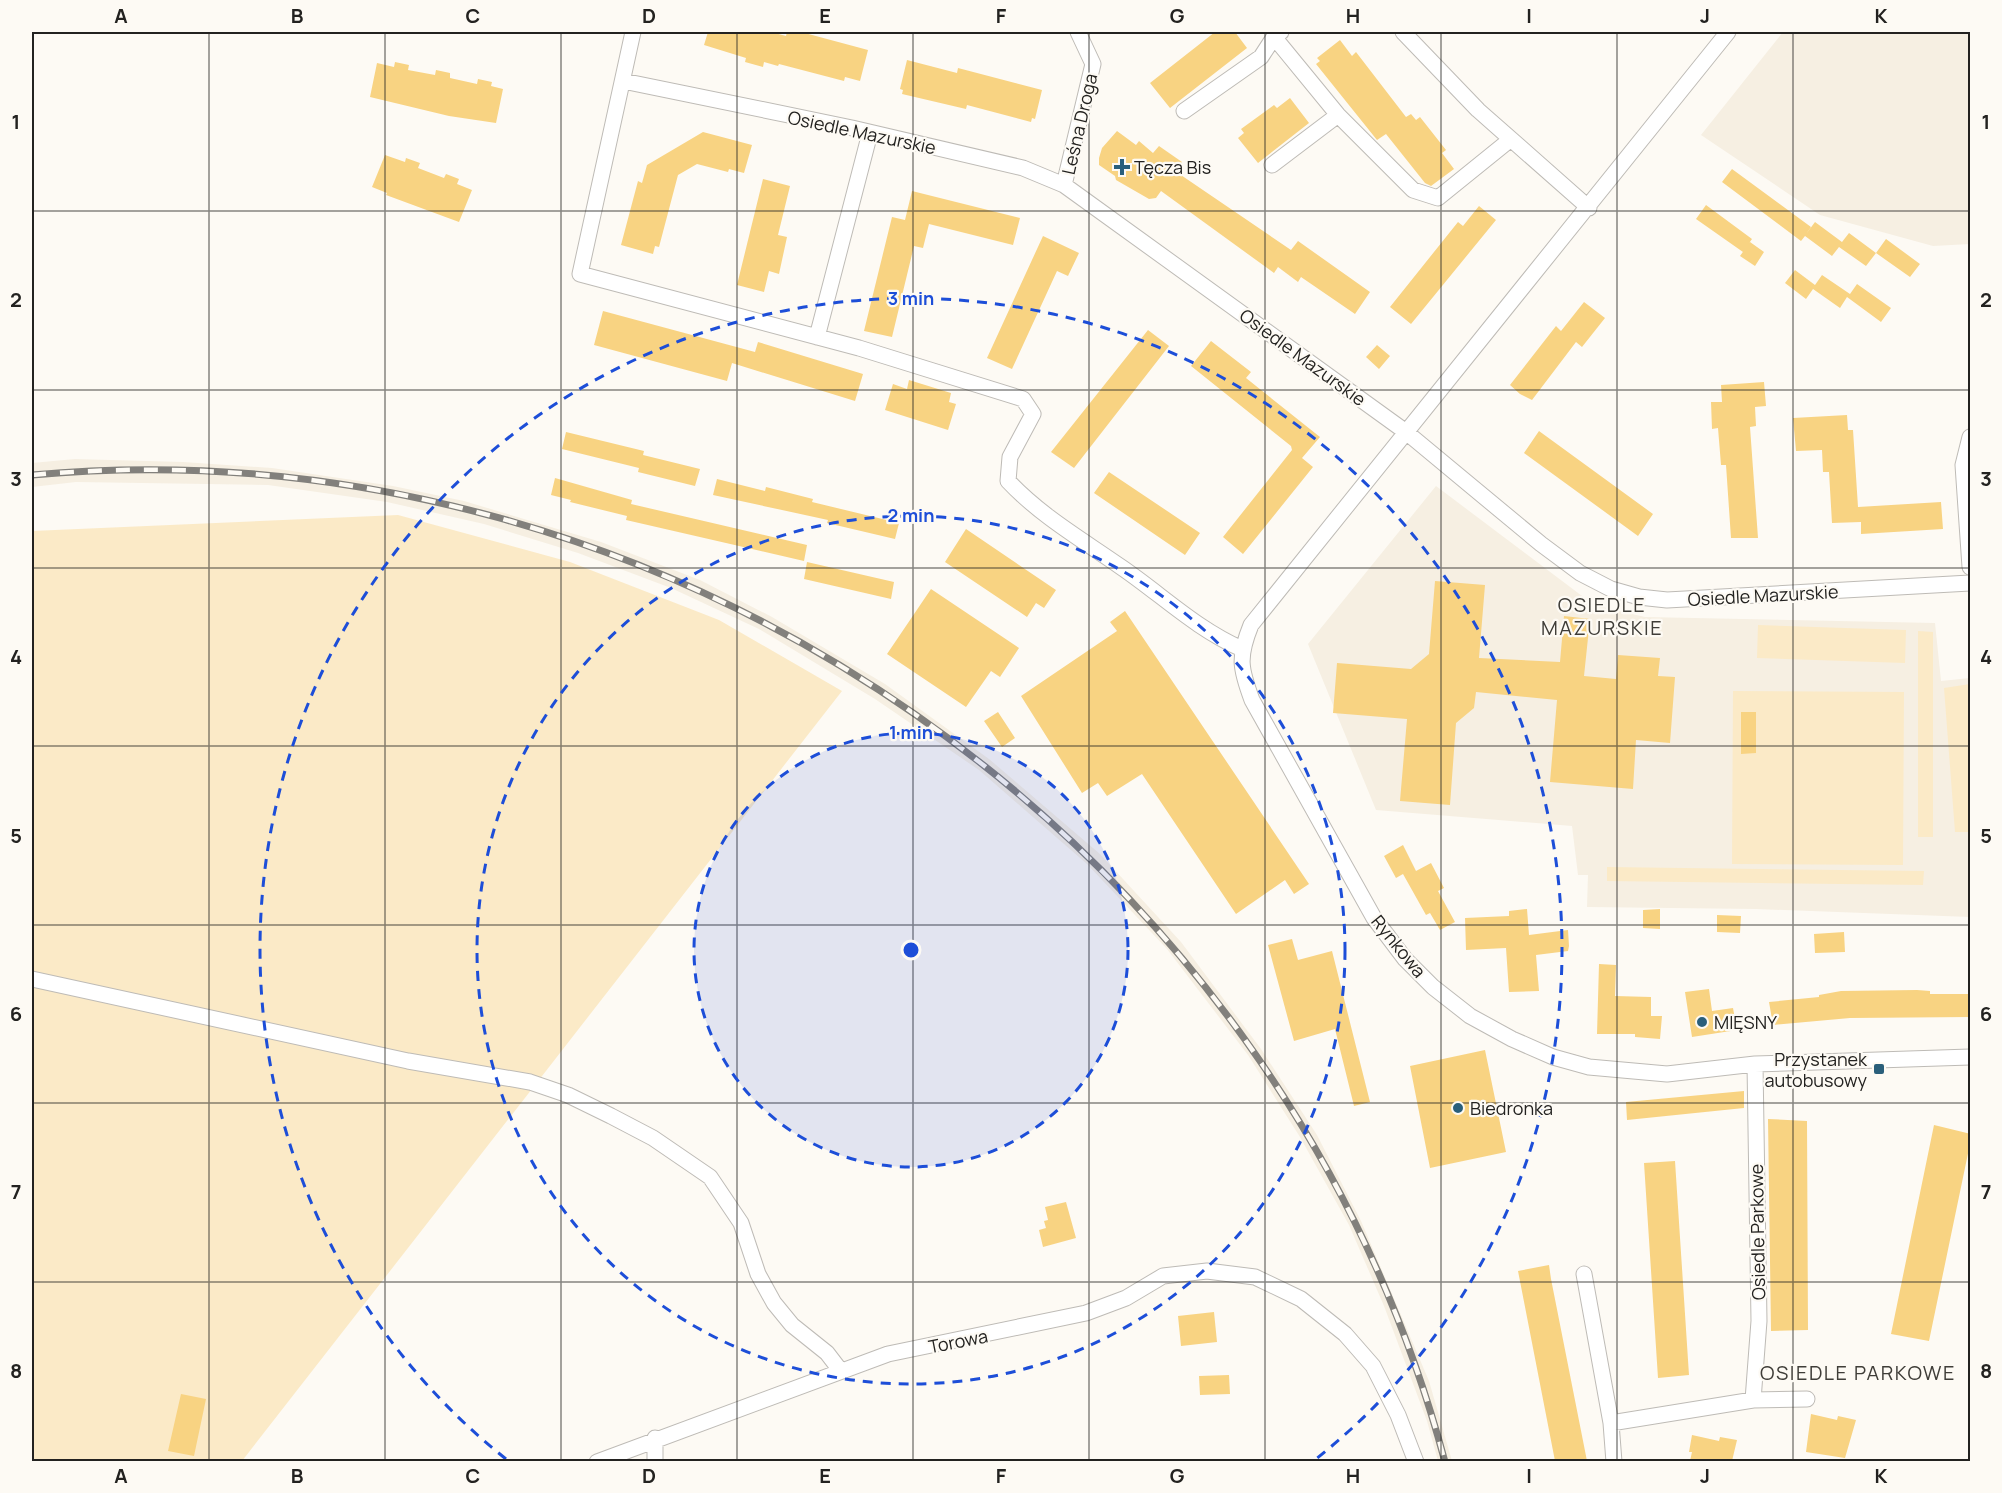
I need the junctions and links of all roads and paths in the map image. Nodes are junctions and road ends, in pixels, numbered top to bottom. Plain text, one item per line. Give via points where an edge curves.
1 (633, 32) edge
2 (1078, 32) edge
3 (1403, 32) edge
4 (1728, 32) edge
5 (1278, 34) edge
6 (623, 81) junction
7 (1184, 111) dead end
8 (1338, 115) junction
9 (870, 133) junction
10 (1511, 139) junction
11 (1272, 165) dead end
12 (1064, 185) junction
13 (1589, 208) junction
14 (816, 336) junction
15 (1406, 432) junction
16 (1971, 438) edge
17 (1971, 567) edge
18 (1971, 583) edge
19 (1242, 649) junction
20 (32, 979) edge
21 (1971, 1056) edge
22 (1755, 1064) junction
23 (1584, 1274) dead end
24 (840, 1370) junction
25 (1807, 1399) dead end
26 (1753, 1400) junction
27 (1611, 1423) junction
28 (655, 1438) junction
29 (597, 1461) edge
30 (655, 1461) edge
31 (1416, 1461) edge
32 (1614, 1461) edge

1 - 6 street
2 - 12 street, Leśna Droga via 1093,64
3 - 10 street
4 - 13 street, Rynkowa
5 - 7 street via 1261,57
5 - 8 street
6 - 9 street, Osiedle Mazurskie
6 - 14 street via 580,274
8 - 10 street via 1413,190 1438,198
8 - 11 street
9 - 12 street, Osiedle Mazurskie via 1023,168
9 - 14 street
10 - 13 street
12 - 15 street, Osiedle Mazurskie
13 - 15 street, Rynkowa
14 - 19 street via 1023,399 1033,414 1010,457 1008,481 1060,528 1122,567 1211,635
15 - 18 street, Osiedle Mazurskie via 1580,573 1639,597 1667,600
15 - 19 street, Rynkowa via 1251,625
16 - 17 street via 1963,465
19 - 22 street, Rynkowa via 1242,672 1252,700 1374,918 1405,959 1470,1016 1553,1057 1605,1070 1666,1074
20 - 24 street via 408,1061 530,1082 568,1095 653,1138 710,1177 741,1223 758,1274 774,1304
21 - 22 street, Rynkowa
22 - 26 street, Osiedle Parkowe via 1759,1321
23 - 27 street
24 - 28 street, Torowa
24 - 31 street, Torowa via 888,1354 1086,1313 1126,1298 1163,1276 1207,1271 1255,1277 1301,1299 1345,1334 1373,1366
25 - 26 street
26 - 27 street
27 - 32 street
28 - 29 street, Torowa
28 - 30 street

